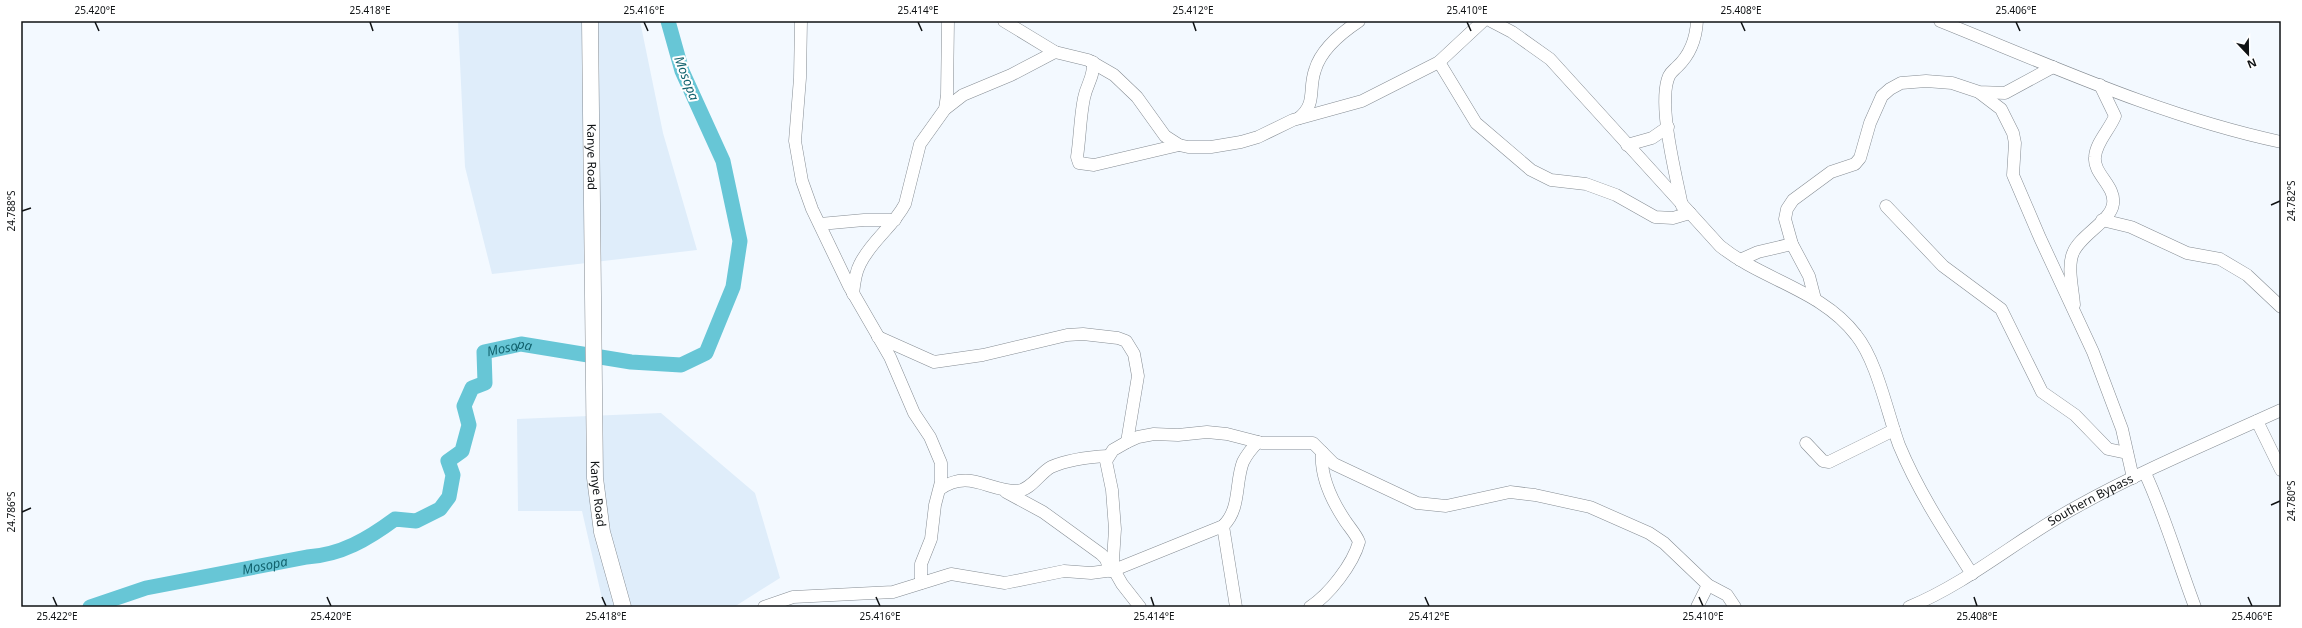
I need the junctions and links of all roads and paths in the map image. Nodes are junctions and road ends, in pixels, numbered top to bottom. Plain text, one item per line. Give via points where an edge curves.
1 (590, 21) edge
2 (801, 21) edge
3 (948, 21) edge
4 (1004, 21) edge
5 (1360, 21) edge
6 (1483, 21) edge
7 (1697, 21) edge
8 (1940, 21) edge
9 (1498, 22) edge
10 (1056, 52) junction
11 (1093, 62) junction
12 (1439, 62) junction
13 (2053, 67) junction
14 (2100, 85) junction
15 (1979, 92) junction
16 (945, 109) junction
17 (1299, 118) junction
18 (1668, 127) junction
19 (2281, 142) edge
20 (1179, 145) junction
21 (1628, 145) junction
22 (1886, 206) dead end
23 (1686, 209) junction
24 (895, 220) junction
25 (2102, 220) junction
26 (820, 224) junction
27 (1792, 244) junction
28 (1740, 260) junction
29 (853, 294) junction
30 (1815, 299) junction
31 (2281, 307) edge
32 (2075, 313) junction
33 (878, 337) junction
34 (2281, 410) edge
35 (2257, 421) junction
36 (1894, 430) junction
37 (1127, 442) junction
38 (1258, 442) junction
39 (1806, 443) dead end
40 (1322, 452) junction
41 (2127, 453) junction
42 (1108, 456) junction
43 (2281, 470) edge
44 (2145, 472) junction
45 (2133, 478) junction
46 (940, 489) junction
47 (1003, 489) junction
48 (1223, 526) junction
49 (1112, 570) junction
50 (1972, 574) junction
51 (920, 583) junction
52 (1708, 585) junction
53 (623, 607) edge
54 (764, 607) edge
55 (1140, 607) edge
56 (1236, 607) edge
57 (1310, 607) edge
58 (1697, 607) edge
59 (1735, 607) edge
60 (1909, 607) edge
61 (2195, 607) edge

1 - 53 main road, Kanye Road via 595,478 598,509 608,558
2 - 26 street via 795,141 802,181
3 - 16 street
4 - 10 street
5 - 17 street via 1347,29 1319,59 1312,82 1310,105
6 - 12 street
7 - 18 street via 1696,37 1692,47 1669,76 1665,96
8 - 13 street
9 - 21 street via 1550,60
10 - 11 street
10 - 16 street via 1024,69 963,95
11 - 20 street via 1114,74 1137,97 1166,136
11 - 20 street via 1093,78 1085,93 1083,105 1077,157 1079,163 1101,164
12 - 17 street via 1362,100
12 - 23 street via 1476,123 1531,170 1551,180 1586,184 1616,195 1655,217 1673,218
13 - 14 street
13 - 15 street via 2005,93
14 - 19 street via 2186,118
14 - 25 street via 2115,116 2095,157 2095,163 2113,195 2113,205 2109,214
15 - 27 street via 1952,83 1926,81 1901,83 1890,89 1882,96 1870,123 1860,158 1855,164 1831,172 1793,200 1787,209 1785,219
15 - 32 street via 2001,109 2013,133 2013,175
16 - 24 street via 920,144 905,204
17 - 20 street via 1241,142 1211,147
18 - 21 street via 1652,138
18 - 23 street
21 - 23 street
22 - 41 street via 1943,266 2001,309 2042,392 2075,415 2108,449
23 - 28 street via 1720,246
24 - 26 street
24 - 29 street via 862,260
25 - 31 street via 2131,227 2187,253 2220,259 2247,275
25 - 32 street via 2078,244 2072,254
26 - 29 street
27 - 28 street via 1758,252
27 - 30 street via 1809,276
28 - 30 street
29 - 33 street
30 - 36 street via 1856,334 1870,361
32 - 41 street via 2093,352 2122,429
33 - 37 street via 934,362 983,355 1075,334 1126,341 1134,354 1138,376
33 - 46 street via 890,357 914,412 936,450 941,468
34 - 35 street, Southern Bypass
35 - 43 street
35 - 44 street, Southern Bypass
36 - 39 street via 1829,462 1823,460
36 - 50 street via 1917,486
37 - 38 street via 1154,434 1207,432
37 - 42 street
38 - 40 street via 1313,443
38 - 48 street via 1243,462 1236,500 1229,519
40 - 52 street via 1334,464 1416,503 1446,506 1510,492 1590,507 1649,533 1664,543
40 - 57 street via 1324,479 1359,542 1333,586 1324,597
41 - 45 street
42 - 47 street via 1086,458 1051,468 1017,492
42 - 49 street via 1106,465 1112,490 1115,529
44 - 45 street, Southern Bypass
44 - 61 street via 2163,512 2172,547
45 - 50 street, Southern Bypass via 2053,520
46 - 47 street via 948,483 965,480
46 - 51 street via 935,505 931,539 921,564
47 - 49 street via 1048,516 1104,556
48 - 49 street
48 - 56 street
49 - 51 street via 1091,573 1064,571 1004,583 951,574
49 - 55 street
50 - 60 street, Southern Bypass
51 - 54 street via 893,592 793,597
52 - 58 street
52 - 59 street via 1727,595

